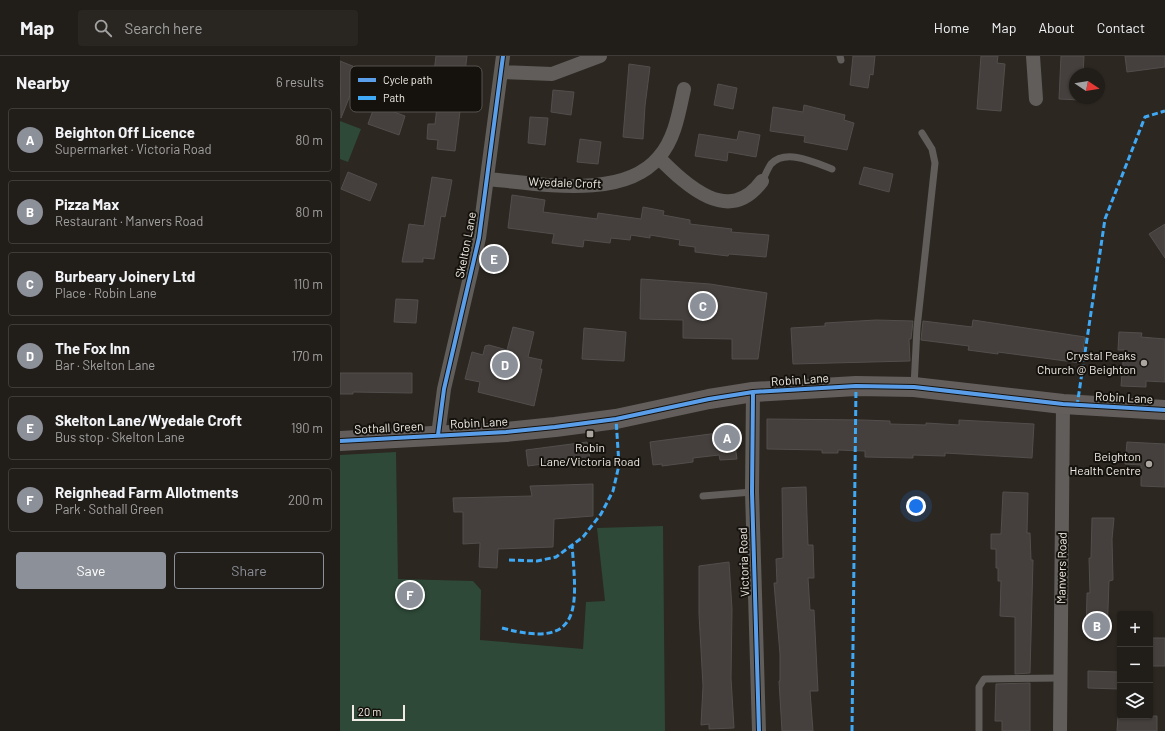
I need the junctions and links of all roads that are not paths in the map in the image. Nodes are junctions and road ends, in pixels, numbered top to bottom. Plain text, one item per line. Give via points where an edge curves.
1 (503, 56) edge
2 (600, 56) edge
3 (1033, 56) edge
4 (501, 72) junction
5 (684, 89) dead end
6 (1036, 99) dead end
7 (922, 133) dead end
8 (659, 158) junction
9 (832, 169) dead end
10 (487, 179) junction
11 (762, 181) joint
12 (914, 387) junction
13 (753, 392) junction
14 (1063, 404) junction
15 (1165, 410) edge
16 (438, 435) junction
17 (340, 441) edge
18 (752, 492) junction
19 (703, 496) dead end
20 (1061, 678) junction
21 (759, 731) edge
22 (979, 731) edge
23 (1060, 731) edge

1 - 4 street, Skelton Lane
2 - 4 street via 552,74
3 - 6 street
4 - 10 street, Skelton Lane
5 - 8 street, Wyedale Croft via 673,134
7 - 12 lane via 932,149 935,163 917,328
8 - 10 street, Wyedale Croft via 640,173 627,179 596,187
8 - 11 street via 689,186 720,201 740,200 755,191
9 - 11 lane via 795,158 780,158 772,164
10 - 16 street, Skelton Lane via 479,238 444,389
12 - 13 street, Robin Lane via 856,386
12 - 14 street, Robin Lane
13 - 16 street, Robin Lane via 555,427
13 - 18 street, Victoria Road
14 - 15 street, Robin Lane
14 - 20 street, Manvers Road
16 - 17 street, Sothall Green
18 - 19 lane
18 - 21 street, Victoria Road
20 - 22 lane via 984,679 979,687
20 - 23 street, Manvers Road

